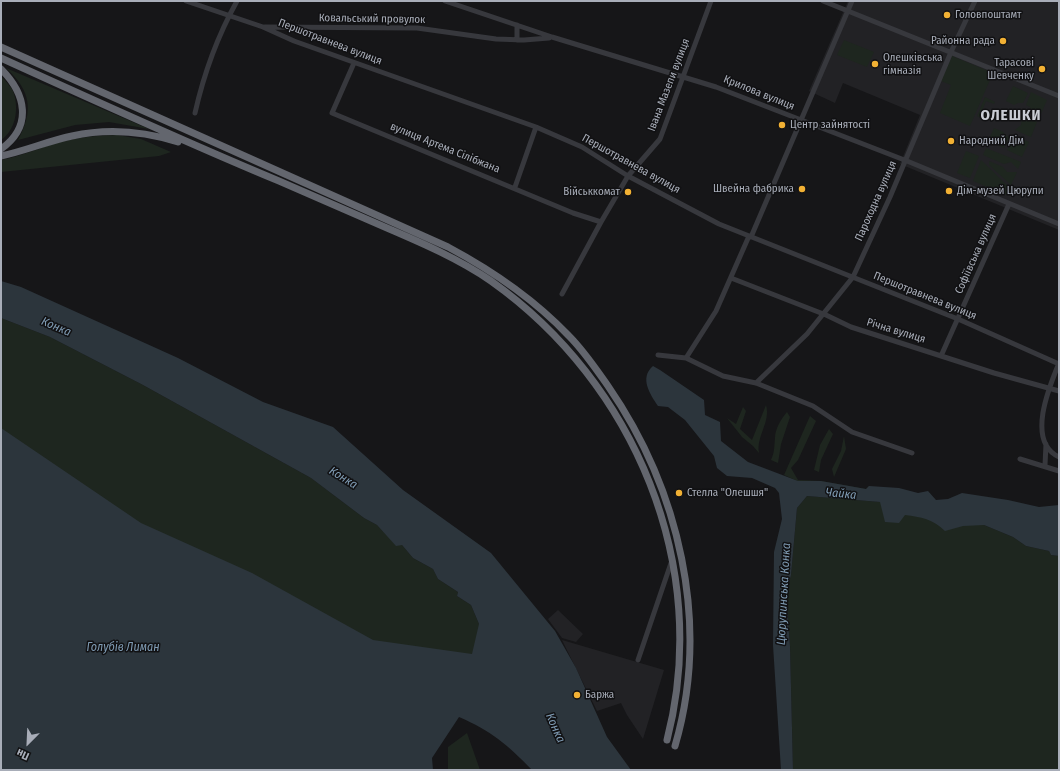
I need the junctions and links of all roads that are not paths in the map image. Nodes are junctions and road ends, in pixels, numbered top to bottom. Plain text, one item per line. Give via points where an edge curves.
1 (186, 1) edge
2 (237, 1) edge
3 (445, 1) edge
4 (711, 1) edge
5 (823, 1) edge
6 (852, 1) edge
7 (975, 1) edge
8 (848, 11) junction
9 (229, 16) junction
10 (517, 25) junction
11 (263, 28) junction
12 (552, 38) junction
13 (517, 40) junction
14 (1, 44) edge
15 (1, 47) edge
16 (951, 52) junction
17 (1, 58) edge
18 (354, 63) junction
19 (1, 69) edge
20 (684, 76) junction
21 (90, 88) junction
22 (1058, 94) edge
23 (195, 113) dead end
24 (800, 120) junction
25 (536, 127) junction
26 (1, 149) edge
27 (201, 149) junction
28 (1, 156) edge
29 (905, 161) junction
30 (628, 176) junction
31 (515, 187) junction
32 (1009, 204) junction
33 (601, 222) junction
34 (1059, 224) edge
35 (750, 237) junction
36 (853, 277) junction
37 (731, 278) junction
38 (562, 294) dead end
39 (824, 314) junction
40 (958, 319) junction
41 (658, 355) dead end
42 (941, 356) junction
43 (686, 358) junction
44 (1059, 364) edge
45 (756, 383) junction
46 (1048, 389) junction
47 (1059, 391) edge
48 (1046, 443) junction
49 (912, 453) dead end
50 (1059, 457) edge
51 (1020, 459) dead end
52 (1045, 465) junction
53 (1059, 471) edge
54 (672, 560) junction
55 (638, 660) dead end
56 (667, 740) dead end
57 (675, 746) dead end

1 - 9 street, Першотравнева вулиця
2 - 9 street
3 - 10 street, Крилова вулиця
4 - 20 street, Івана Мазепи вулиця
5 - 8 street
6 - 8 street
7 - 16 street, Пароходна вулиця
8 - 16 street
8 - 24 street
9 - 11 street, Першотравнева вулиця
9 - 23 street via 202,79
10 - 12 street, Крилова вулиця
10 - 13 street
11 - 13 street, Ковальський провулок via 417,28
11 - 18 street, Першотравнева вулиця
12 - 13 street, Ковальський провулок
12 - 20 street, Крилова вулиця
14 - 21 highway
15 - 21 highway
16 - 22 street
16 - 29 street, Пароходна вулиця
17 - 27 highway
18 - 25 street, Першотравнева вулиця
18 - 31 street, вулиця Артема Сілібжана via 332,113
19 - 26 highway via 16,86 23,110 17,133
20 - 24 street, Крилова вулиця
20 - 30 street, Івана Мазепи вулиця via 660,139
21 - 57 highway via 477,262 528,298 570,337 597,369 623,407 644,445 675,526 687,593 689,664 684,709
24 - 29 street, Крилова вулиця
24 - 35 street
25 - 30 street, Першотравнева вулиця via 582,147
25 - 31 street
27 - 28 highway via 144,133 94,131
27 - 54 highway via 411,238 461,263 517,300 570,351 595,381 614,411 634,445 650,480 665,526
29 - 32 street, Крилова вулиця
29 - 36 street, Пароходна вулиця
30 - 33 street, Івана Мазепи вулиця
30 - 35 street, Першотравнева вулиця via 718,224
31 - 33 street, вулиця Артема Сілібжана via 573,213
32 - 34 street, Крилова вулиця
32 - 40 street, Софіївська вулиця
33 - 38 street, Івана Мазепи вулиця
35 - 36 street, Першотравнева вулиця
35 - 37 street
36 - 39 street, Пароходна вулиця
36 - 40 street, Першотравнева вулиця
37 - 39 street, Річна вулиця
37 - 43 street via 716,311
39 - 42 street, Річна вулиця via 851,327
39 - 45 street, Пароходна вулиця
40 - 42 street, Софіївська вулиця
40 - 44 street, Першотравнева вулиця
41 - 43 street
42 - 46 street, Річна вулиця
43 - 45 street via 723,376
44 - 46 street
45 - 49 street via 812,406 852,432
46 - 47 street, Річна вулиця
46 - 48 street via 1042,427
48 - 50 street via 1049,450
48 - 52 street
51 - 52 street
52 - 53 street
54 - 55 street
54 - 56 highway via 681,643 678,681

